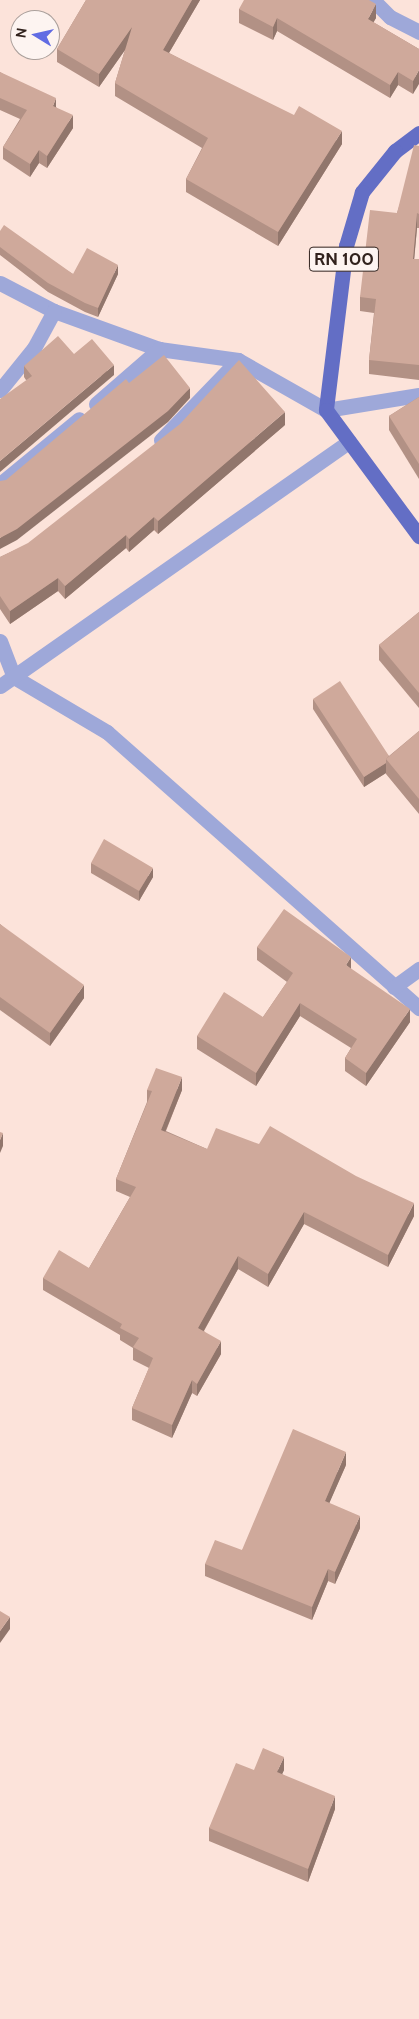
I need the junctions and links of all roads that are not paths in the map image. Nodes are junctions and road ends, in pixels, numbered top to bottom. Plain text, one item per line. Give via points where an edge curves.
1 (373, 0) edge
2 (419, 32) edge
3 (418, 136) edge
4 (0, 283) edge
5 (54, 311) junction
6 (159, 349) junction
7 (238, 360) junction
8 (0, 390) edge
9 (419, 395) edge
10 (326, 410) junction
11 (350, 442) junction
12 (151, 448) edge
13 (0, 484) edge
14 (419, 536) edge
15 (0, 641) edge
16 (14, 676) junction
17 (0, 686) edge
18 (419, 969) edge
19 (394, 987) junction
20 (419, 1008) edge

1 - 2 street via 390,17
3 - 10 main road, RN 100 via 394,151 362,192 346,246
4 - 5 street
5 - 6 street
5 - 8 street via 34,348
6 - 7 street
6 - 13 street
7 - 10 street
7 - 12 street
9 - 10 street
10 - 11 main road
11 - 14 main road
11 - 16 street
15 - 16 street
16 - 17 street
16 - 19 street via 107,732
18 - 19 street
19 - 20 street

